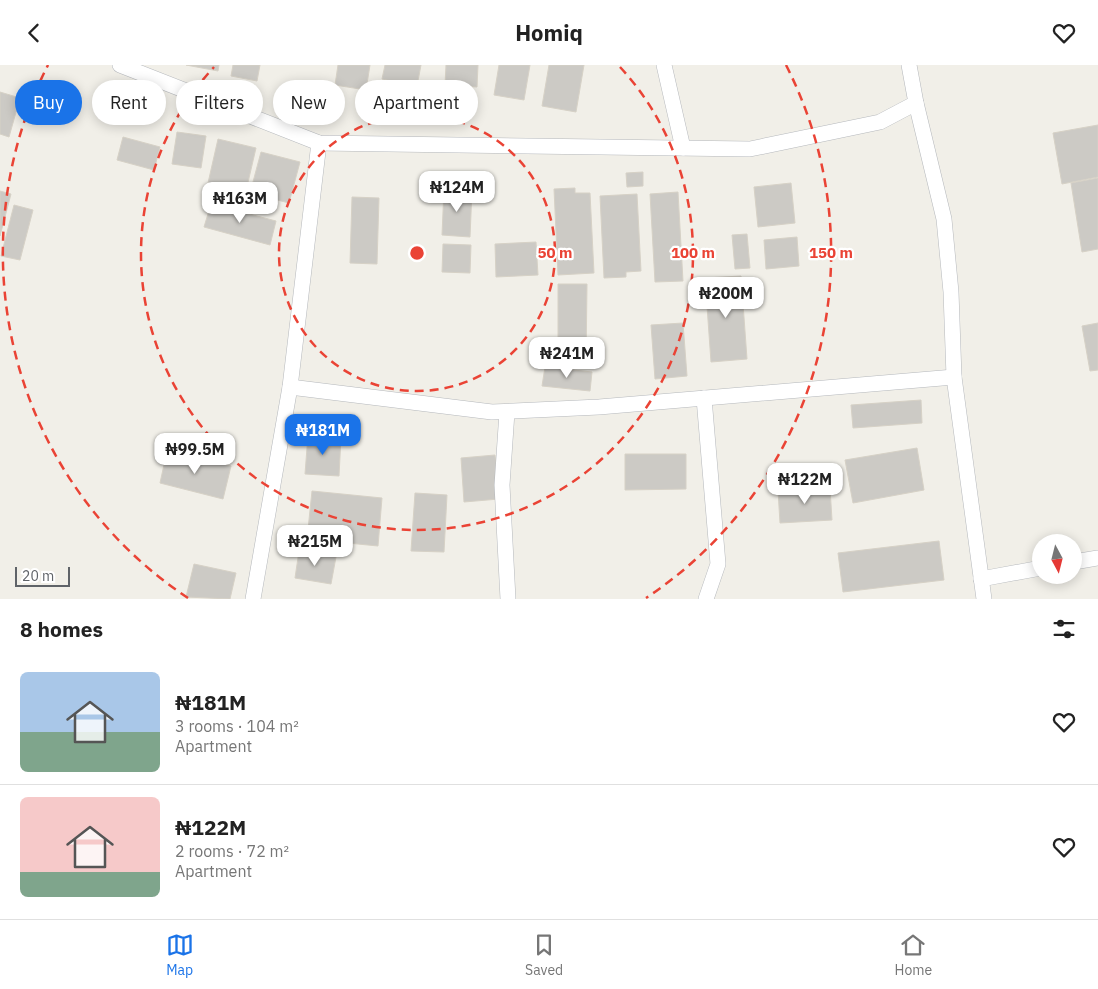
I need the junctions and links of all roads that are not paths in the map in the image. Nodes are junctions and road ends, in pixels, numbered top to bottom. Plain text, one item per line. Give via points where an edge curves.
1 (120, 65) edge
2 (664, 65) edge
3 (909, 65) edge
4 (916, 103) junction
5 (319, 143) junction
6 (683, 149) junction
7 (954, 377) junction
8 (290, 387) junction
9 (704, 398) junction
10 (507, 411) junction
11 (1098, 558) edge
12 (1082, 561) edge
13 (1032, 570) edge
14 (981, 579) junction
15 (253, 599) edge
16 (508, 599) edge
17 (706, 599) edge
18 (984, 599) edge

1 - 5 street
2 - 6 street
3 - 4 street
4 - 6 street via 880,122 750,149
4 - 7 street via 944,219 952,292
5 - 6 street
5 - 8 street
7 - 9 street
7 - 14 street
8 - 10 street via 492,413
8 - 15 street
9 - 10 street
9 - 17 street via 718,564
10 - 16 street via 502,485
11 - 12 street
13 - 14 street
14 - 18 street

